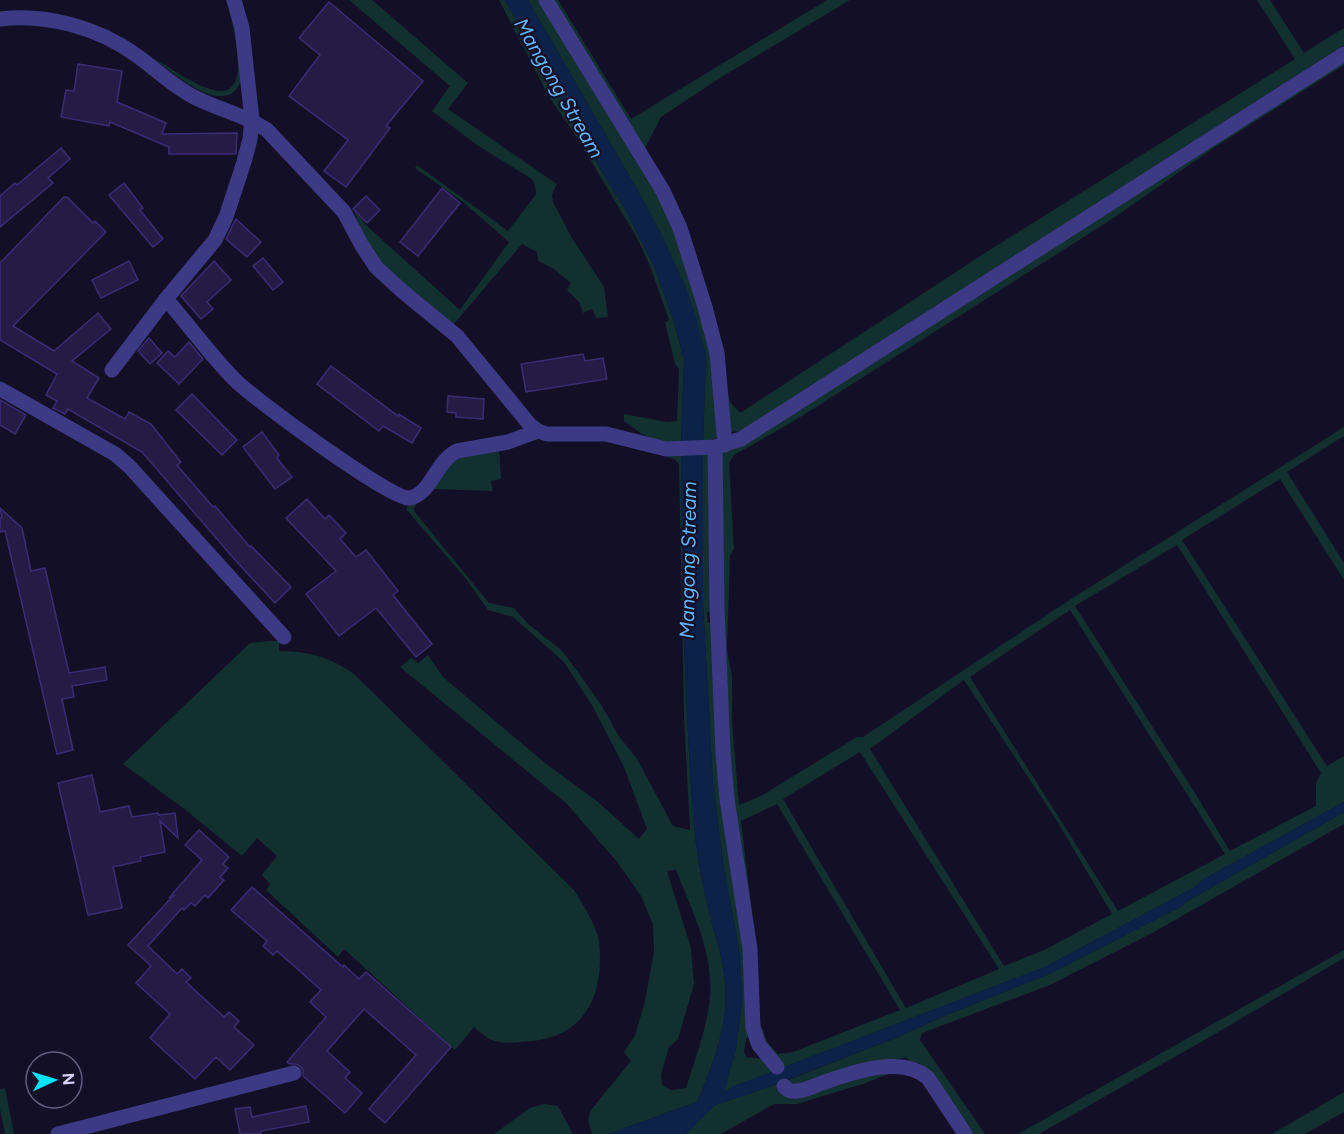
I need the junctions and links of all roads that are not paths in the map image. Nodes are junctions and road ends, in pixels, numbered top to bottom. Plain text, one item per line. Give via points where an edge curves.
1 (234, 0) edge
2 (546, 0) edge
3 (0, 19) edge
4 (1344, 54) edge
5 (252, 120) junction
6 (166, 299) junction
7 (112, 370) dead end
8 (0, 389) edge
9 (538, 431) junction
10 (715, 447) junction
11 (284, 637) dead end
12 (777, 1067) dead end
13 (294, 1073) dead end
14 (784, 1086) dead end
15 (58, 1134) edge
16 (965, 1134) edge

1 - 5 street via 242,28
2 - 10 street via 663,191 680,228 717,353
3 - 5 street via 50,20 100,35 120,44 195,98
4 - 10 street via 741,439
5 - 6 street via 226,217 214,240
5 - 9 street via 267,130 344,212 376,267 457,336
6 - 7 street
6 - 9 street via 235,380 275,413 397,495 412,498 420,494 456,451 508,442
8 - 11 street via 115,454 129,466
9 - 10 street via 606,434 666,449
10 - 12 street via 717,607 727,799 750,949 753,1028 759,1045
13 - 15 street
14 - 16 street via 798,1091 850,1073 908,1068 928,1078

